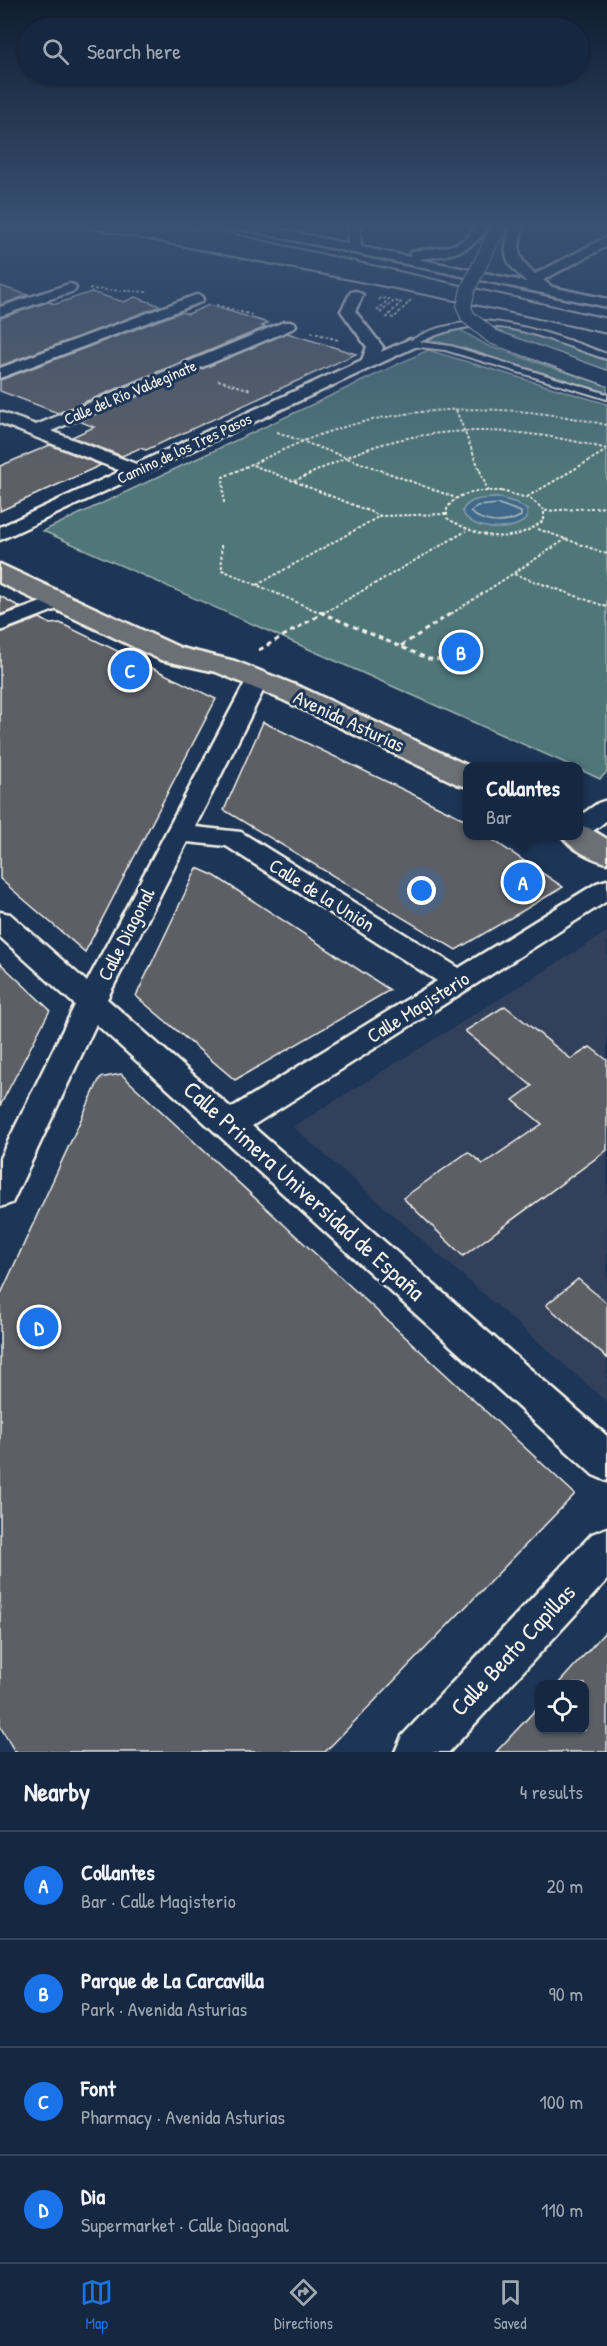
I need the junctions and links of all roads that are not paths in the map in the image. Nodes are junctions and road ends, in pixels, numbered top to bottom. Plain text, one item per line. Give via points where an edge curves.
1 (18, 306) edge
2 (178, 306) edge
3 (351, 306) edge
4 (463, 306) edge
5 (0, 312) edge
6 (289, 325) dead end
7 (410, 344) junction
8 (607, 357) edge
9 (369, 363) junction
10 (0, 373) edge
11 (607, 378) edge
12 (607, 397) edge
13 (0, 417) edge
14 (37, 431) junction
15 (135, 470) junction
16 (0, 534) edge
17 (0, 556) edge
18 (0, 571) edge
19 (58, 602) junction
20 (0, 625) edge
21 (230, 667) junction
22 (258, 679) junction
23 (463, 776) edge
24 (607, 808) edge
25 (583, 827) edge
26 (177, 833) junction
27 (583, 838) edge
28 (607, 853) edge
29 (607, 889) edge
30 (0, 921) edge
31 (459, 981) junction
32 (91, 1002) junction
33 (229, 1125) junction
34 (0, 1193) edge
35 (607, 1462) edge
36 (607, 1549) edge
37 (418, 1752) edge

1 - 5 street
2 - 10 street
3 - 9 street via 348,311 375,347
4 - 11 street, bridge via 477,327 494,337
6 - 14 street, Calle del Río Valdeginate
7 - 8 lane via 449,327 497,323 540,331
7 - 9 street, Camino de los Tres Pasos
7 - 12 lane via 448,348
9 - 15 street, Camino de los Tres Pasos
13 - 14 street
14 - 15 street
15 - 16 street, Camino de los Tres Pasos
17 - 21 main road, Avenida Asturias via 31,566 191,640
18 - 19 main road, Avenida Asturias
19 - 20 street
19 - 21 main road, Avenida Asturias via 174,655
21 - 22 main road, Avenida Asturias
22 - 23 main road, Avenida Asturias
22 - 26 street, Calle Diagonal
24 - 25 street
26 - 31 street, Calle de la Unión via 232,838
26 - 32 street, Calle Diagonal
27 - 28 main road
29 - 31 street, Calle Magisterio
30 - 32 street, Calle Primera Universidad de España
31 - 33 street, Calle Magisterio
32 - 33 street, Calle Primera Universidad de España
32 - 34 street, Calle Diagonal
33 - 35 street, Calle Primera Universidad de España
36 - 37 street, Calle Beato Capillas

